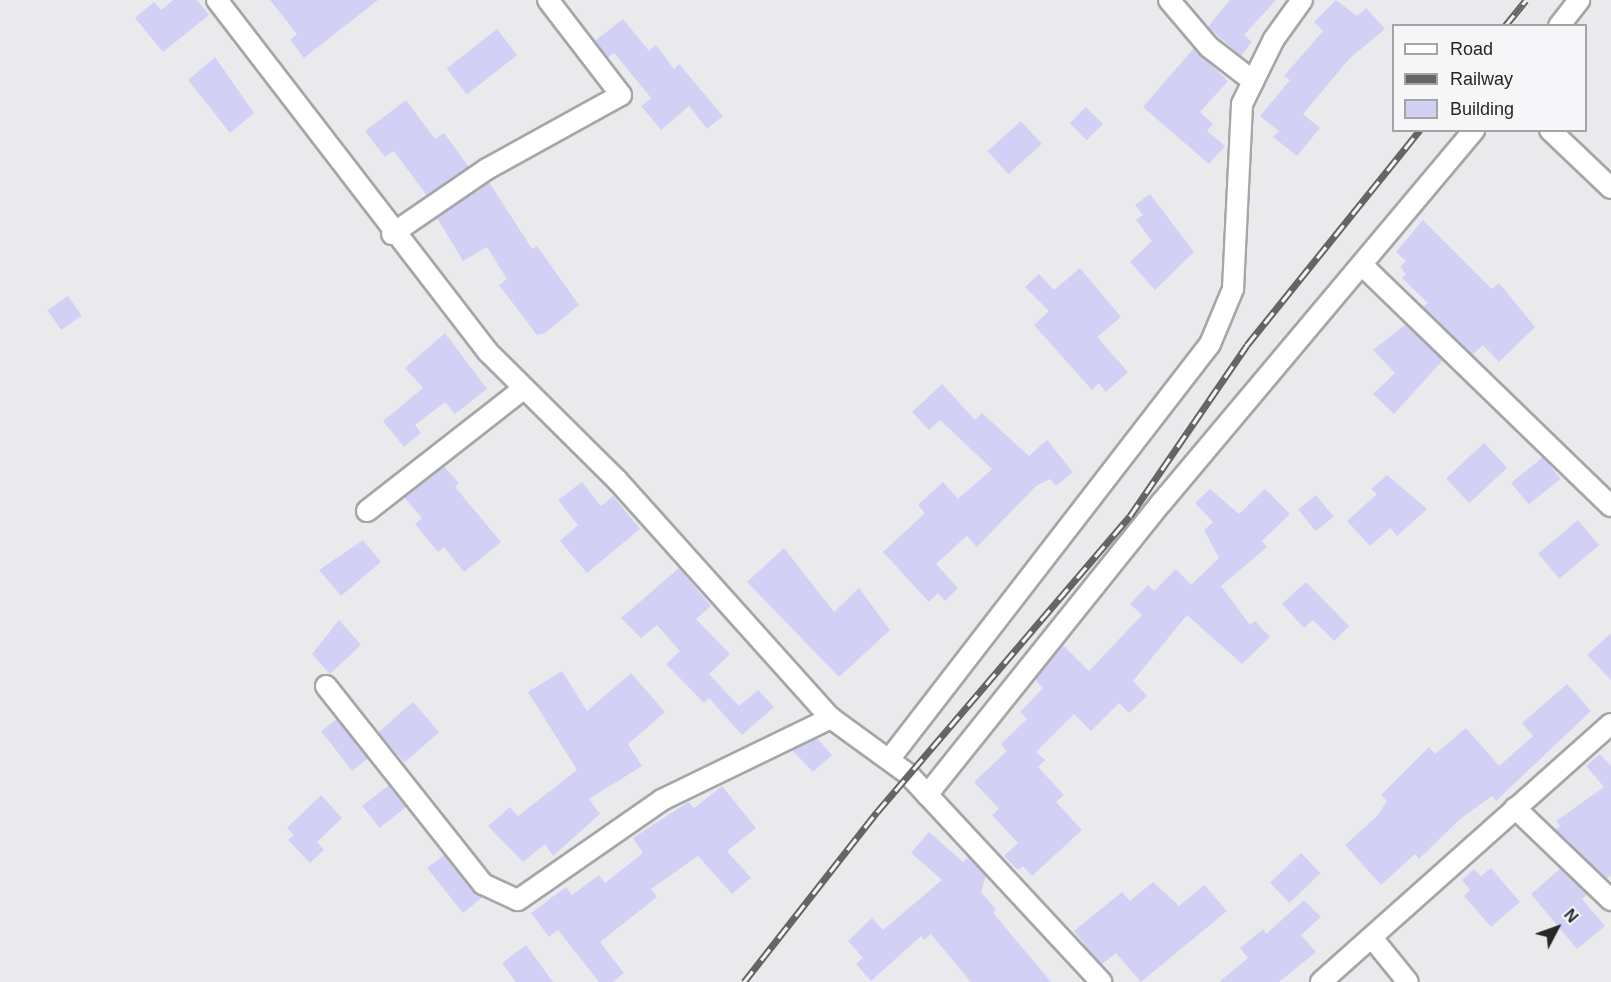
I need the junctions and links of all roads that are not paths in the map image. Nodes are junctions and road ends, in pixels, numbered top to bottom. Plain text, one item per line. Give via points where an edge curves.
1 (217, 0) edge
2 (548, 0) edge
3 (1169, 0) edge
4 (1302, 0) edge
5 (1580, 0) edge
6 (1561, 24) edge
7 (1253, 81) junction
8 (1472, 132) edge
9 (1552, 132) edge
10 (1611, 188) edge
11 (392, 234) junction
12 (1363, 266) junction
13 (522, 390) junction
14 (1611, 506) edge
15 (367, 511) dead end
16 (326, 686) dead end
17 (831, 718) junction
18 (1611, 724) edge
19 (891, 757) junction
20 (927, 795) junction
21 (1515, 808) junction
22 (1611, 900) edge
23 (1373, 939) junction
24 (1101, 982) edge
25 (1321, 982) edge
26 (1407, 982) edge

1 - 11 street
2 - 11 street via 621,95 487,169
3 - 7 street via 1209,47
4 - 7 street
5 - 6 street
7 - 19 street via 1237,132 1233,289 1210,344
8 - 12 street
9 - 10 street
11 - 13 street
12 - 14 street
12 - 20 street via 1162,502
13 - 15 street
13 - 17 street via 618,481
16 - 17 street via 483,884 518,900 662,800
17 - 19 street
18 - 21 street
19 - 20 street
20 - 24 street
21 - 22 street
21 - 23 street
23 - 25 street
23 - 26 street

